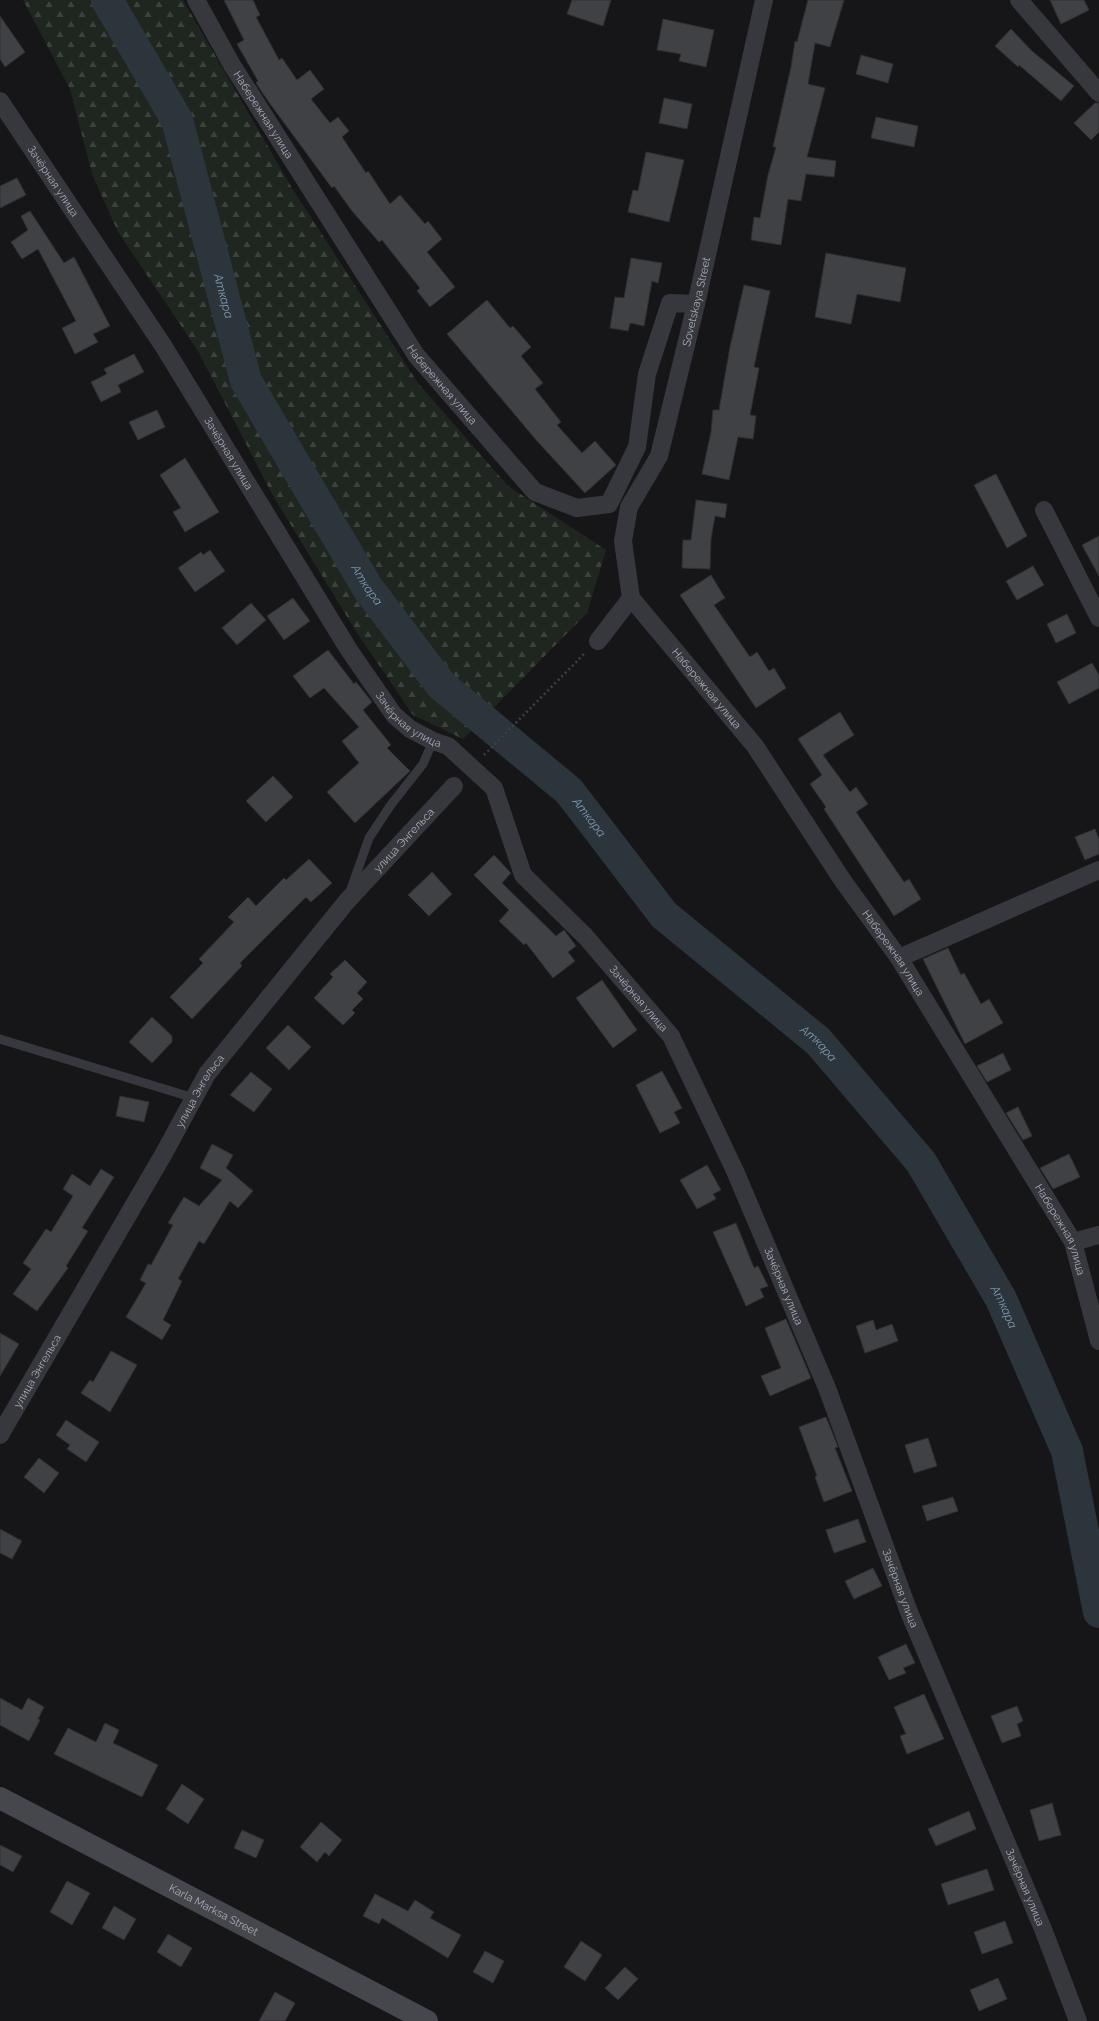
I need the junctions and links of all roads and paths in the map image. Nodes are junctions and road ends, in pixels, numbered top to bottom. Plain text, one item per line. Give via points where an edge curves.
1 (196, 0) edge
2 (764, 0) edge
3 (1019, 0) edge
4 (1099, 93) edge
5 (0, 101) edge
6 (696, 304) junction
7 (1044, 510) dead end
8 (631, 598) junction
9 (1099, 618) edge
10 (598, 641) joint
11 (432, 741) junction
12 (482, 758) dead end
13 (454, 786) dead end
14 (1099, 870) edge
15 (347, 901) junction
16 (899, 958) junction
17 (0, 1039) edge
18 (194, 1098) junction
19 (1099, 1235) edge
20 (1073, 1242) junction
21 (1099, 1341) edge
22 (0, 1435) edge
23 (0, 1798) edge
24 (427, 2021) edge
25 (1078, 2021) edge

1 - 6 street, Набережная улица via 232,65 416,355 535,492 577,508 609,504 637,447 647,374 670,304
2 - 6 street, Sovetskaya Street
3 - 4 street
5 - 11 street, Зачёрная улица via 164,347 349,650 394,714 410,729
6 - 8 street, Sovetskaya Street via 659,456 630,507 624,540
7 - 9 street
8 - 10 street
8 - 16 street, Набережная улица via 755,746 843,881
10 - 12 path
11 - 15 lane via 423,764 369,838
11 - 25 street, Зачёрная улица via 448,746 494,788 523,875 585,936 652,1012 675,1043 735,1172 827,1388 909,1612 1043,1929
13 - 15 street, улица Энгельса
14 - 16 street
15 - 18 street, улица Энгельса via 207,1074
16 - 20 street, Набережная улица
17 - 18 lane
18 - 22 street, улица Энгельса
19 - 20 street
20 - 21 street, Набережная улица
23 - 24 street, Karla Marksa Street

